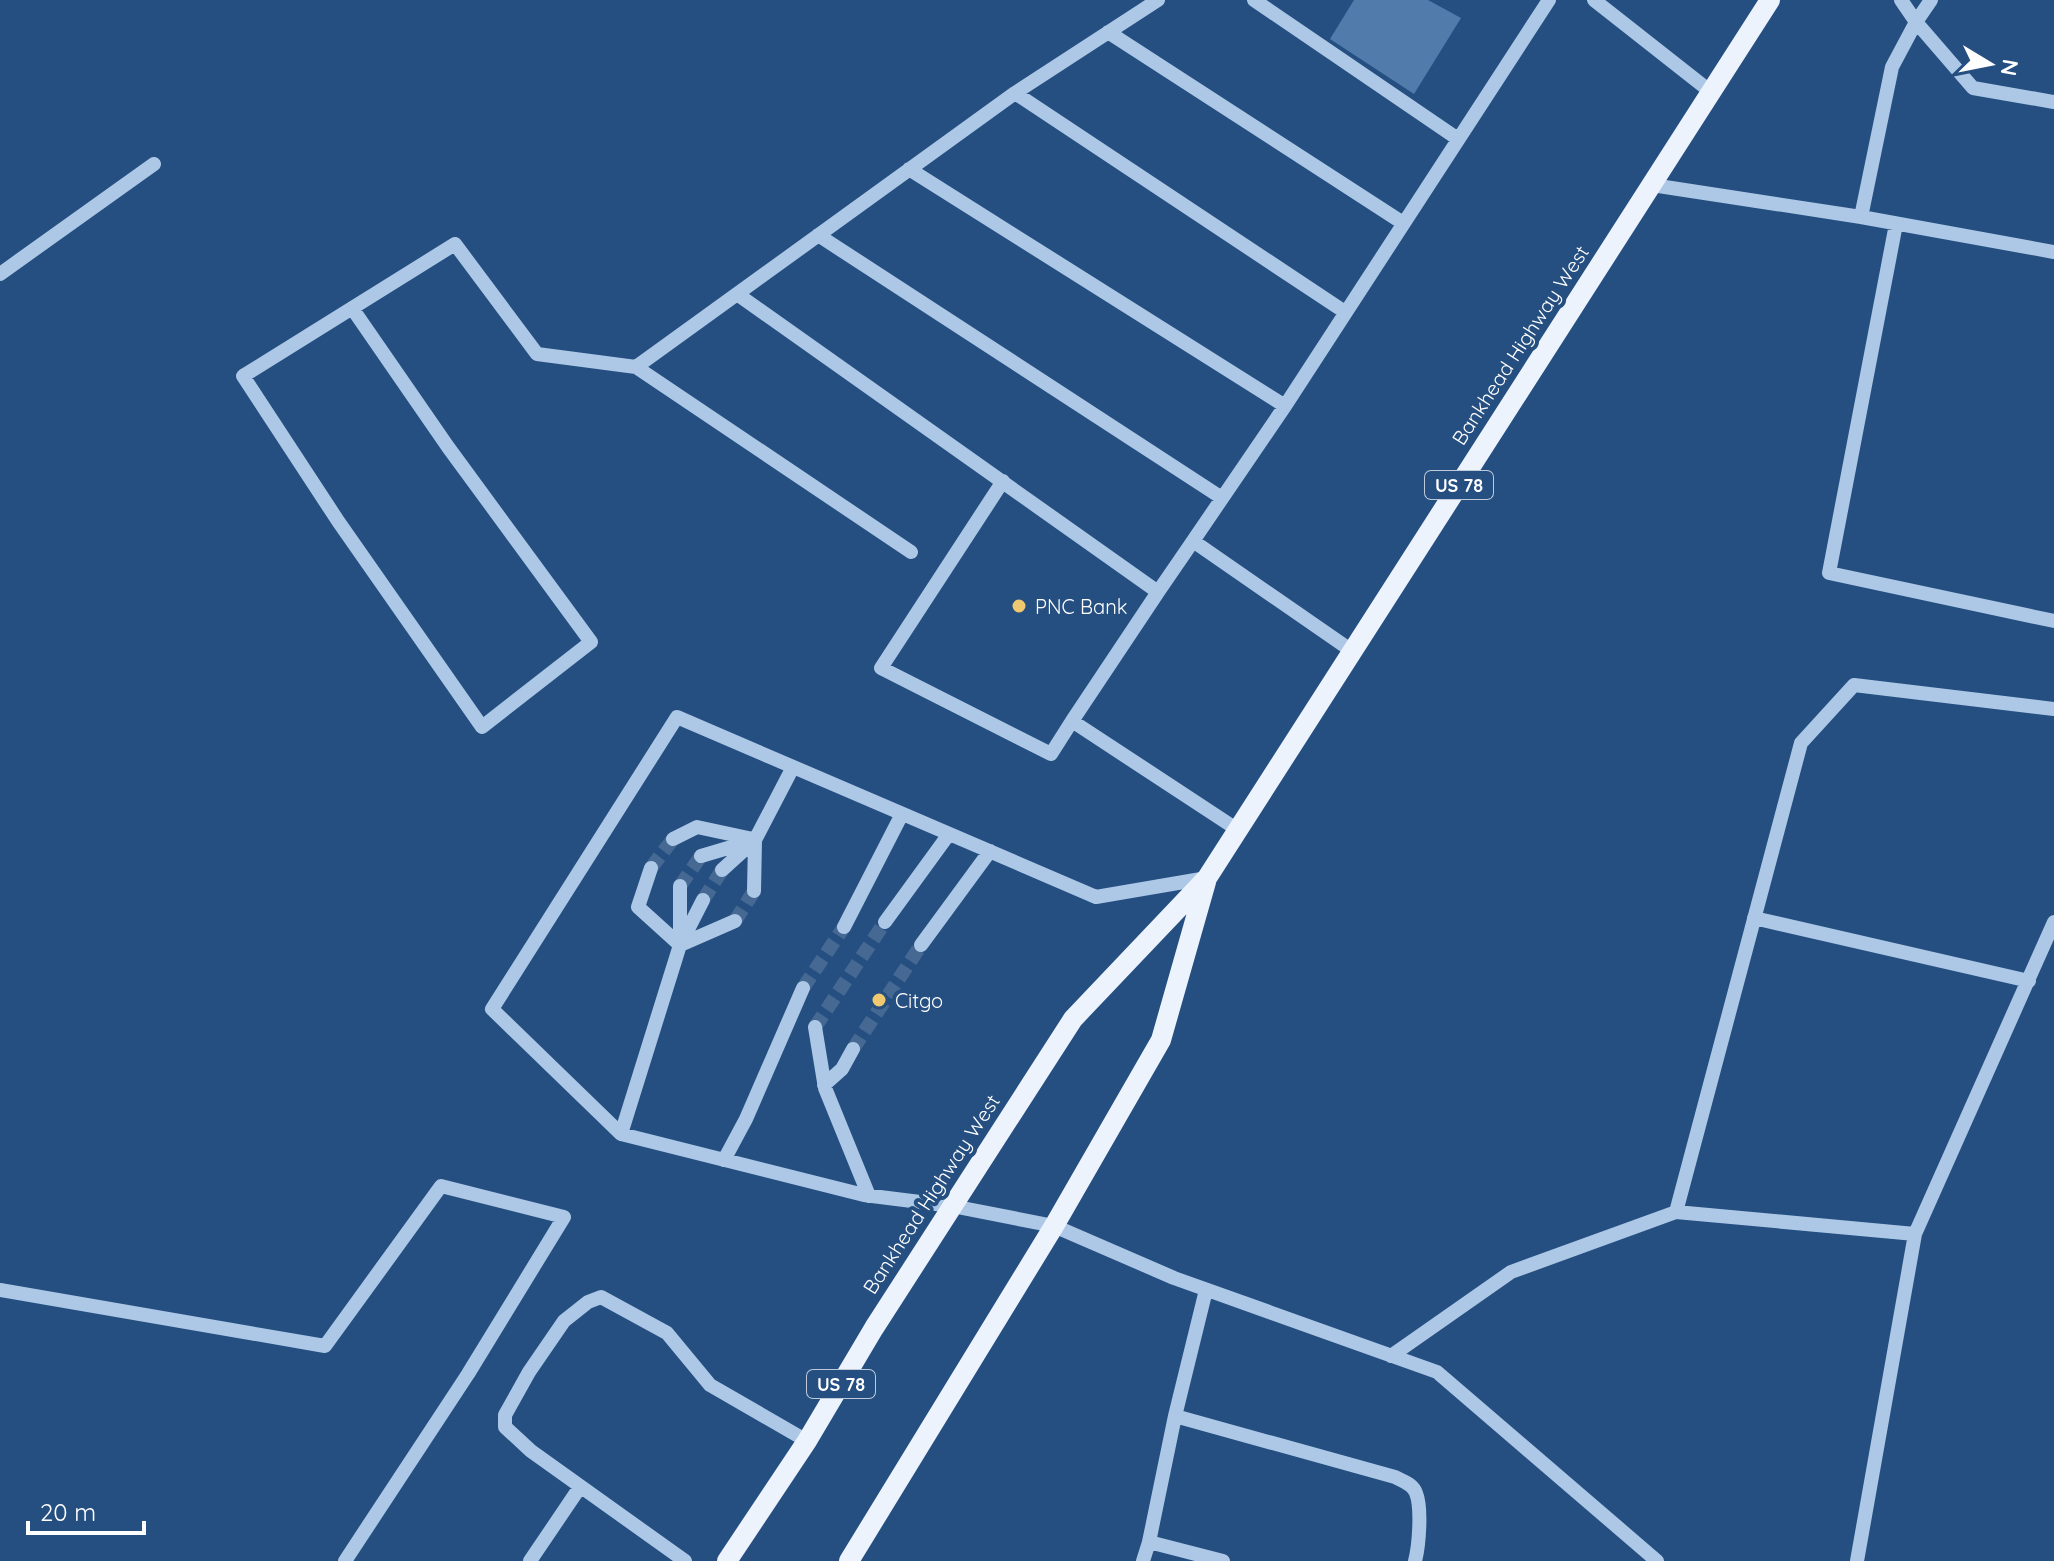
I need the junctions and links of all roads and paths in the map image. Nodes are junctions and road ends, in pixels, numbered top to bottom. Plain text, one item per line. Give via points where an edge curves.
1 (1158, 0) edge
2 (1254, 0) edge
3 (1549, 0) edge
4 (1594, 0) edge
5 (1770, 0) edge
6 (1901, 0) edge
7 (1931, 0) edge
8 (1916, 22) junction
9 (1108, 32) junction
10 (1711, 92) junction
11 (1015, 93) junction
12 (2054, 102) edge
13 (1458, 139) junction
14 (154, 164) dead end
15 (909, 169) junction
16 (1652, 185) junction
17 (1861, 217) junction
18 (1403, 223) junction
19 (1896, 224) junction
20 (818, 235) junction
21 (2054, 252) edge
22 (0, 274) edge
23 (737, 294) junction
24 (352, 308) junction
25 (1345, 312) junction
26 (636, 367) junction
27 (1285, 406) junction
28 (1003, 481) junction
29 (1222, 498) junction
30 (1193, 541) junction
31 (911, 552) dead end
32 (1158, 592) junction
33 (2054, 621) edge
34 (1352, 651) junction
35 (2054, 709) edge
36 (1072, 721) junction
37 (793, 767) junction
38 (902, 814) junction
39 (1238, 830) junction
40 (949, 834) junction
41 (673, 839) tunnel mouth
42 (755, 840) junction
43 (990, 851) junction
44 (701, 856) tunnel mouth
45 (651, 868) tunnel mouth
46 (722, 870) tunnel mouth
47 (1207, 878) junction
48 (680, 886) tunnel mouth
49 (754, 891) tunnel mouth
50 (703, 900) tunnel mouth
51 (1754, 918) junction
52 (735, 921) tunnel mouth
53 (885, 922) tunnel mouth
54 (2054, 922) edge
55 (844, 927) tunnel mouth
56 (680, 945) junction
57 (921, 945) tunnel mouth
58 (2029, 981) junction
59 (803, 988) tunnel mouth
60 (815, 1027) tunnel mouth
61 (853, 1049) tunnel mouth
62 (824, 1085) junction
63 (621, 1134) junction
64 (724, 1160) junction
65 (869, 1196) junction
66 (952, 1206) junction
67 (1676, 1212) junction
68 (1054, 1226) junction
69 (1915, 1234) junction
70 (0, 1290) edge
71 (1206, 1290) junction
72 (1391, 1356) junction
73 (1175, 1416) junction
74 (807, 1441) junction
75 (580, 1487) junction
76 (1149, 1542) junction
77 (345, 1561) edge
78 (530, 1561) edge
79 (685, 1561) edge
80 (727, 1561) edge
81 (849, 1561) edge
82 (1143, 1561) edge
83 (1223, 1561) edge
84 (1415, 1561) edge
85 (1657, 1561) edge
86 (1857, 1561) edge

1 - 9 street
2 - 13 street
3 - 13 street
4 - 10 street
5 - 10 main road, Bankhead Highway West / US 78
6 - 8 street
7 - 8 street
8 - 12 street via 1973,88
8 - 17 street via 1892,67
9 - 11 street
9 - 18 street
10 - 16 main road, Bankhead Highway West / US 78
11 - 15 street
11 - 25 street
13 - 18 street
14 - 22 street
15 - 20 street
15 - 27 street
16 - 17 street
16 - 34 main road, Bankhead Highway West / US 78
17 - 19 street
18 - 25 street
19 - 21 street
19 - 33 street via 1829,573
20 - 23 street
20 - 29 street
23 - 26 street
23 - 28 street
24 - 24 street via 243,376 482,727 591,642
24 - 26 street via 455,244 537,354
25 - 27 street
26 - 31 street
27 - 29 street
28 - 32 street
28 - 36 street via 881,668 1051,754
29 - 30 street
30 - 32 street
30 - 34 street
32 - 36 street
34 - 39 main road, Bankhead Highway West / US 78
35 - 51 street via 1854,685 1801,743
36 - 39 street
37 - 38 street
37 - 42 street
37 - 63 street via 677,717 492,1009
38 - 40 street
38 - 55 street
39 - 47 main road, Bankhead Highway West / US 78
40 - 43 street
40 - 53 street
41 - 42 street via 697,827
42 - 44 street
42 - 46 street
42 - 49 street
43 - 47 street via 1096,897
43 - 57 street
45 - 56 street via 638,907
47 - 66 main road, Bankhead Highway West / US 78 via 1073,1019
47 - 68 main road, Bankhead Highway West / US 78 via 1161,1040
48 - 56 street
50 - 56 street
51 - 58 street
51 - 67 street
52 - 56 street
54 - 58 street
56 - 63 street
58 - 69 street
59 - 64 street
60 - 62 street
61 - 62 street
62 - 65 street
63 - 64 street
64 - 65 street
65 - 66 street
66 - 68 street
66 - 74 main road, Bankhead Highway West / US 78
67 - 69 street
67 - 72 street via 1511,1272
68 - 71 street
68 - 81 main road, Bankhead Highway West / US 78
69 - 86 street
70 - 77 street via 325,1346 441,1186 564,1217
71 - 72 street
71 - 73 street
72 - 85 street via 1437,1372
73 - 76 street
73 - 84 street via 1410,1485 1420,1526
74 - 75 street via 710,1385 667,1333 601,1297 564,1321 505,1415 505,1427
74 - 80 main road, Bankhead Highway West / US 78
75 - 78 street
75 - 79 street
76 - 82 street
76 - 83 street

